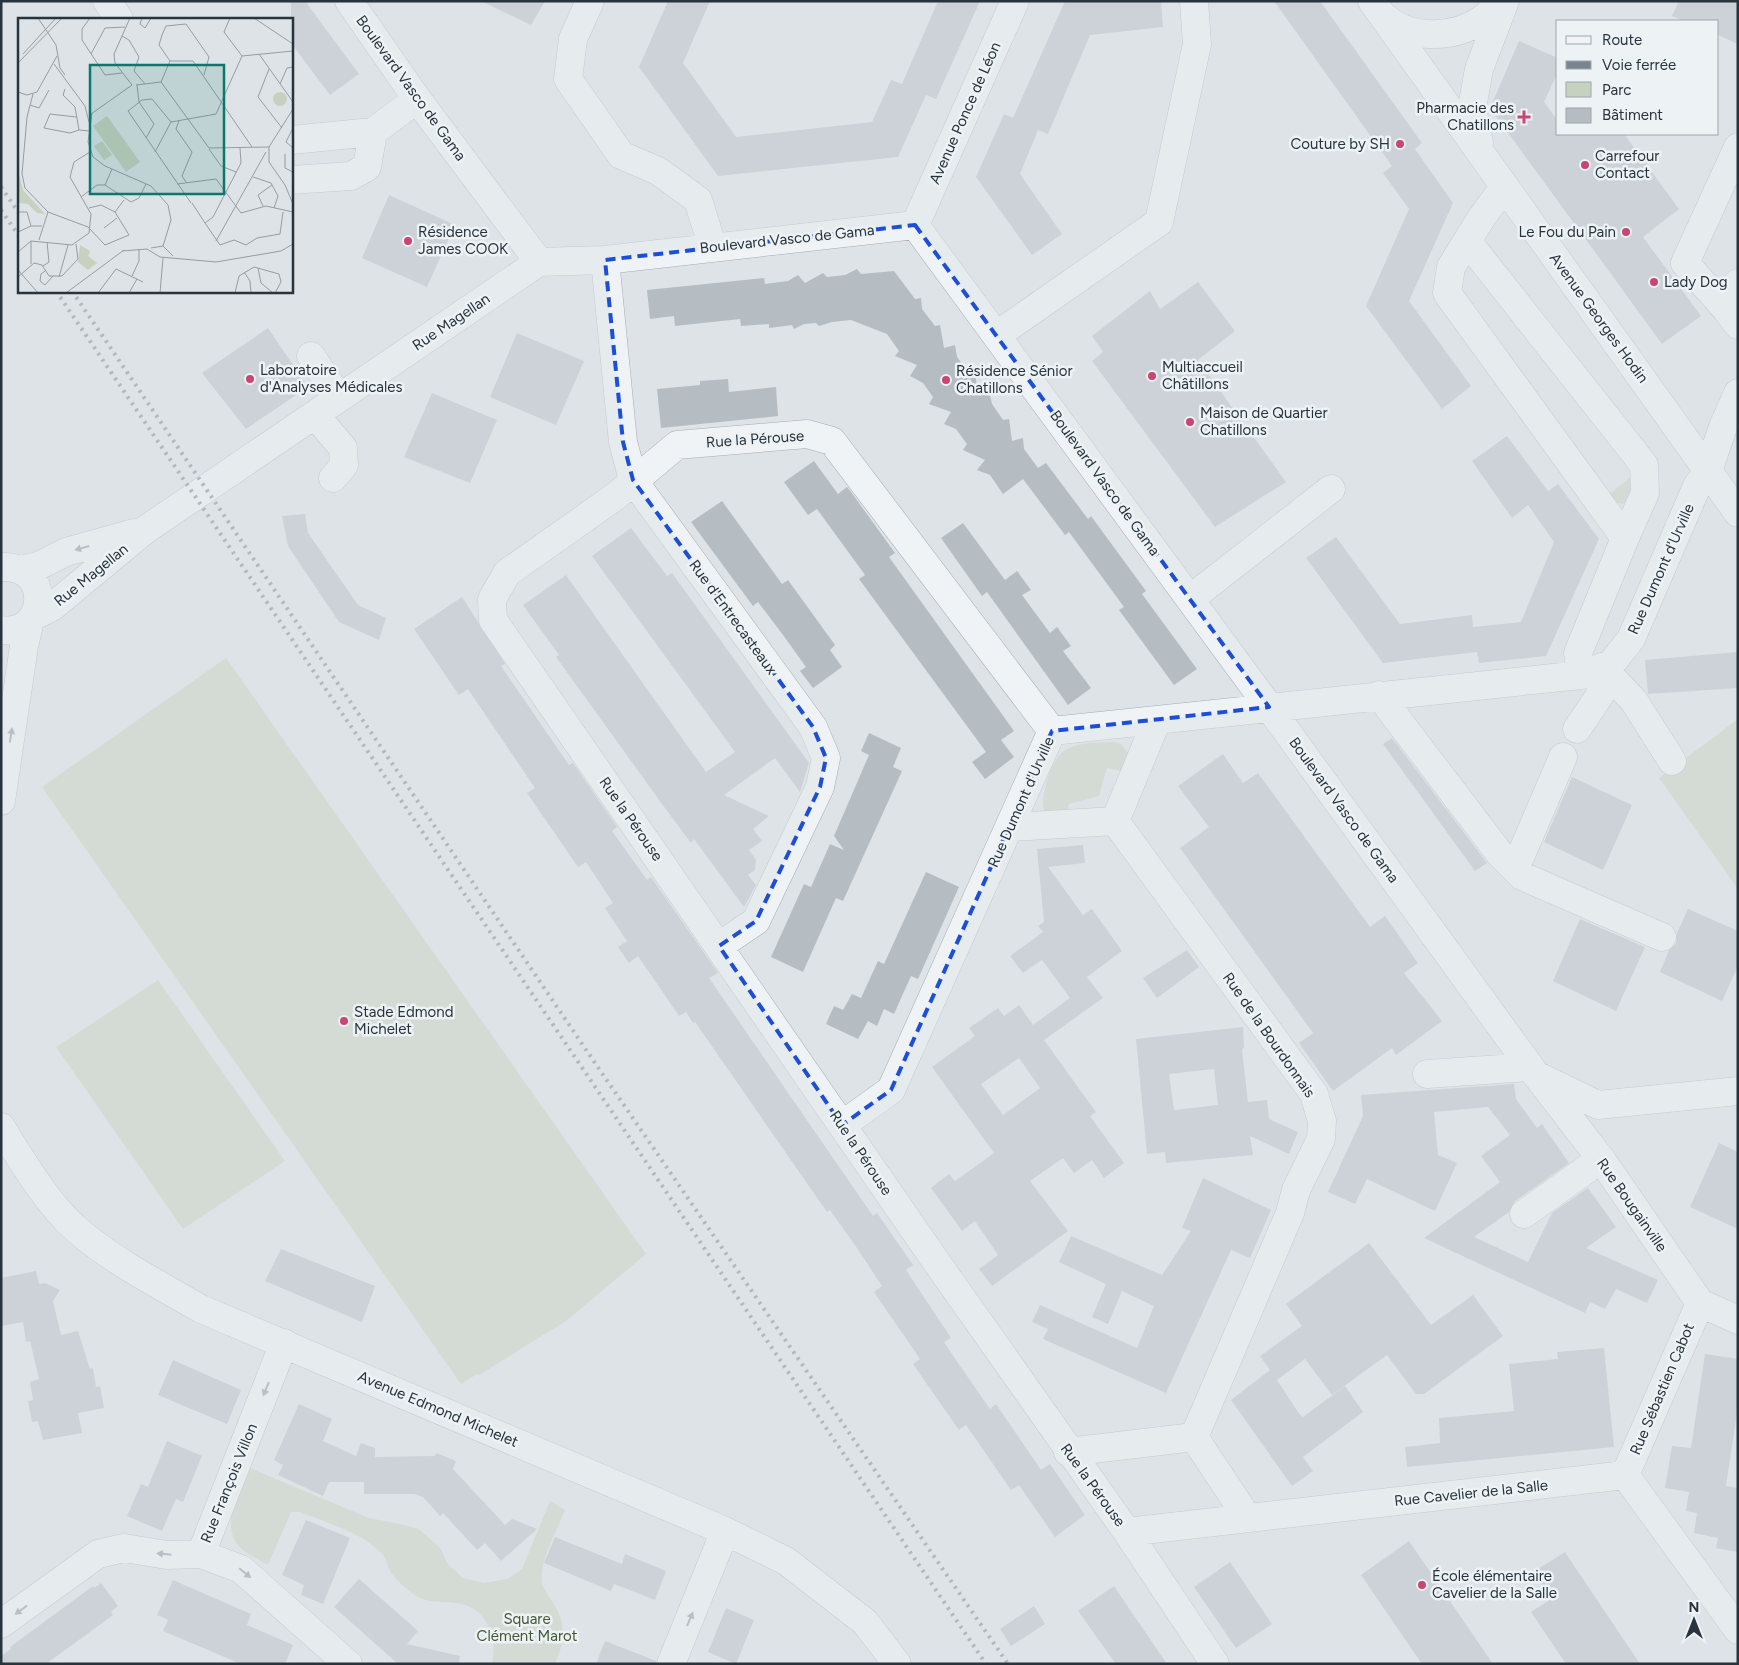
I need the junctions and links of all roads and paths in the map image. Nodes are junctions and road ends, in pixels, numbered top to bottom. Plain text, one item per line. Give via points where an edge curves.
1 (107, 1) edge
2 (349, 1) edge
3 (590, 1) edge
4 (1015, 1) edge
5 (1194, 1) edge
6 (1500, 1) edge
7 (1505, 1) edge
8 (1375, 5) edge
9 (118, 18) edge
10 (417, 99) junction
11 (373, 132) junction
12 (292, 140) edge
13 (1738, 147) edge
14 (1482, 155) junction
15 (292, 180) edge
16 (1504, 187) junction
17 (916, 225) junction
18 (1467, 240) junction
19 (713, 248) junction
20 (605, 260) junction
21 (539, 262) junction
22 (1738, 283) edge
23 (1732, 317) edge
24 (997, 335) junction
25 (311, 356) dead end
26 (1738, 393) edge
27 (339, 398) junction
28 (315, 415) junction
29 (1730, 431) edge
30 (1708, 471) junction
31 (333, 478) dead end
32 (633, 480) junction
33 (1331, 489) dead end
34 (1738, 513) edge
35 (146, 530) junction
36 (1625, 538) junction
37 (11, 568) edge
38 (1190, 599) junction
39 (32, 619) junction
40 (1, 630) edge
41 (1591, 671) junction
42 (1379, 696) junction
43 (1269, 706) junction
44 (1157, 720) junction
45 (1577, 729) dead end
46 (1052, 731) junction
47 (1563, 757) dead end
48 (1672, 761) dead end
49 (1, 801) edge
50 (1115, 821) junction
51 (1010, 827) junction
52 (1514, 869) junction
53 (1662, 937) dead end
54 (719, 946) junction
55 (1533, 1071) junction
56 (1426, 1074) dead end
57 (1738, 1091) edge
58 (842, 1125) junction
59 (1, 1128) edge
60 (1601, 1159) junction
61 (1524, 1214) dead end
62 (1700, 1303) junction
63 (1738, 1320) edge
64 (284, 1343) junction
65 (1194, 1437) junction
66 (1068, 1452) junction
67 (1625, 1475) junction
68 (1247, 1517) junction
69 (725, 1532) junction
70 (1127, 1532) junction
71 (201, 1554) junction
72 (1, 1624) edge
73 (1738, 1630) edge
74 (348, 1664) edge
75 (671, 1664) edge
76 (896, 1664) edge
77 (1215, 1664) edge

1 - 9 street
2 - 10 street, Boulevard Vasco de Gama
3 - 19 street via 574,39 568,79 621,155 658,171 698,200
4 - 17 street, Avenue Ponce de Léon
5 - 24 street via 1197,44 1158,222
6 - 8 street via 1484,18 1463,29 1439,34 1418,33 1395,26
7 - 14 street via 1479,69 1472,108
8 - 14 street, Avenue Georges Hodin
10 - 11 street
10 - 21 street, Boulevard Vasco de Gama
11 - 12 street
11 - 15 street via 367,167 350,176
13 - 23 street via 1685,263
14 - 16 street, Avenue Georges Hodin
16 - 18 street
16 - 30 street, Avenue Georges Hodin
17 - 19 street, Boulevard Vasco de Gama
17 - 24 street, Boulevard Vasco de Gama
18 - 36 street via 1451,267 1447,293
18 - 36 street via 1644,465 1644,494
19 - 20 street, Boulevard Vasco de Gama
20 - 21 street, Boulevard Vasco de Gama
20 - 32 street, Rue d'Entrecasteaux via 623,442
21 - 27 street, Rue Magellan
22 - 23 street
24 - 38 street, Boulevard Vasco de Gama
25 - 27 street
26 - 29 street, Rue Dumont d'Urville
27 - 28 street, Rue Magellan
28 - 31 street via 343,448 344,465
28 - 35 street, Rue Magellan
29 - 30 street, Rue Dumont d'Urville
30 - 34 street, Avenue Georges Hodin
30 - 41 street, Rue Dumont d'Urville via 1697,486 1631,638 1611,664
32 - 46 street, Rue la Pérouse via 677,445 807,434 832,441
32 - 54 street, Rue d'Entrecasteaux via 813,727 826,758 820,787 756,921
32 - 54 street, Rue la Pérouse via 616,496 507,573 492,599 493,620
33 - 38 street
35 -> 37 street, Rue Magellan via 66,552 38,566
35 - 39 street, Rue Magellan via 52,607
36 - 41 street via 1578,653
37 - 39 street via 36,585 38,601
38 - 43 street, Boulevard Vasco de Gama
39 - 40 street, Rue Magellan via 13,631
49 -> 39 street via 24,646
41 - 42 street, Rue Dumont d'Urville
41 - 45 street via 1600,696
41 - 48 street via 1634,701
42 - 43 street, Rue Dumont d'Urville
42 - 52 street
43 - 44 street, Rue Dumont d'Urville
43 - 55 street, Boulevard Vasco de Gama
44 - 46 street, Rue Dumont d'Urville
44 - 50 street
46 - 51 street, Rue Dumont d'Urville
47 - 52 street
50 - 51 street
50 - 65 street, Rue de la Bourdonnais via 1314,1094 1322,1121 1321,1139 1296,1190 1290,1213
51 - 58 street, Rue Dumont d'Urville via 891,1090
52 - 53 street via 1522,876
54 - 58 street, Rue la Pérouse
55 - 56 street, Boulevard Vasco de Gama
55 - 57 street, Boulevard Vasco de Gama via 1598,1105
55 - 60 street, Rue Bougainville
58 - 66 street, Rue la Pérouse
59 - 64 street, Avenue Edmond Michelet via 37,1183 74,1228 127,1267 193,1304
60 - 61 street
60 - 62 street, Rue Bougainville
62 - 63 street
62 - 67 street, Rue Sébastien Cabot
64 - 69 street, Avenue Edmond Michelet
64 -> 71 street, Rue François Villon
65 - 66 street
65 - 68 street
66 - 70 street, Rue la Pérouse
67 - 68 street, Rue Cavelier de la Salle
67 - 73 street
68 - 70 street, Rue Cavelier de la Salle
75 -> 69 street
69 - 76 street, Avenue Edmond Michelet via 786,1561 865,1622
70 - 77 street, Rue la Pérouse
71 -> 72 street, Rue François Villon via 167,1555 124,1548 98,1554
71 -> 74 street via 240,1569

